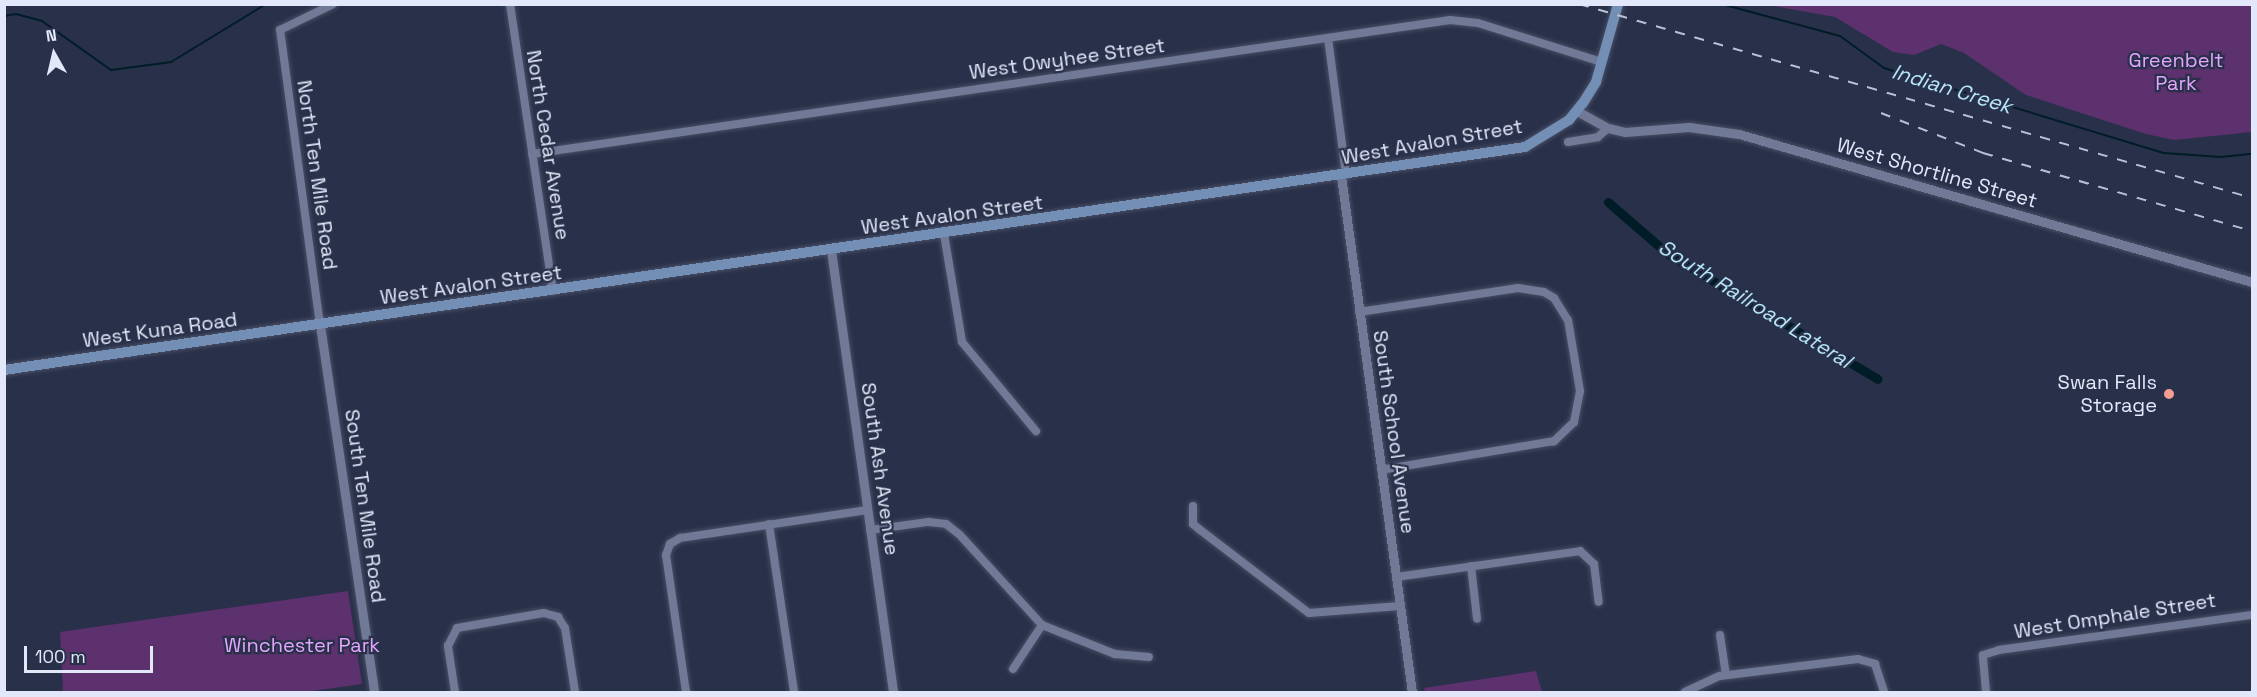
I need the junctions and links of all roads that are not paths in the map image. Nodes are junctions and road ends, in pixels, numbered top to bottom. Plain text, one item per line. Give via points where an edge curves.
1 (333, 4) edge
2 (510, 4) edge
3 (1618, 4) edge
4 (1328, 38) junction
5 (1602, 62) junction
6 (1577, 111) junction
7 (1608, 128) junction
8 (1568, 142) dead end
9 (532, 154) junction
10 (1343, 176) junction
11 (944, 234) junction
12 (831, 250) junction
13 (2253, 282) edge
14 (553, 291) junction
15 (1359, 312) junction
16 (320, 325) junction
17 (4, 370) edge
18 (1036, 430) dead end
19 (1381, 470) junction
20 (1193, 506) dead end
21 (867, 510) junction
22 (769, 524) junction
23 (870, 530) junction
24 (1471, 566) junction
25 (1396, 577) junction
26 (1599, 602) dead end
27 (1400, 606) junction
28 (2253, 615) edge
29 (1477, 619) dead end
30 (1042, 625) junction
31 (1720, 635) dead end
32 (1149, 657) dead end
33 (1013, 669) dead end
34 (1726, 675) junction
35 (374, 693) edge
36 (455, 693) edge
37 (574, 693) edge
38 (686, 693) edge
39 (794, 693) edge
40 (893, 693) edge
41 (1412, 693) edge
42 (1684, 693) edge
43 (1884, 693) edge
44 (1986, 693) edge

1 - 16 street, North Ten Mile Road via 280,30
2 - 9 street, North Cedar Avenue
3 - 5 main road, West Avalon Street
4 - 5 street, West Owyhee Street via 1450,20 1478,23
4 - 9 street, West Owyhee Street
4 - 10 street
5 - 6 main road, West Avalon Street via 1596,82
6 - 7 street, West Shortline Street
6 - 10 main road, West Avalon Street via 1549,135 1525,147
7 - 8 street, West Shortline Street via 1598,137
7 - 13 street, West Shortline Street via 1625,132 1689,127 1738,134
9 - 14 street, North Cedar Avenue
10 - 11 main road, West Avalon Street
10 - 15 street, South School Avenue
11 - 12 main road, West Avalon Street
11 - 18 street via 962,342
12 - 14 main road, West Avalon Street
12 - 21 street, South Ash Avenue
14 - 16 main road, West Avalon Street
15 - 19 street, South School Avenue
15 - 19 street via 1534,288 1554,298 1572,332 1580,397 1574,422 1567,432 1541,446
16 - 17 main road, West Kuna Road
16 - 35 street, South Ten Mile Road
19 - 25 street, South School Avenue
20 - 27 street via 1193,524 1198,529 1309,613
21 - 22 street
21 - 23 street, South Ash Avenue
22 - 38 street via 680,538 670,544 666,555
22 - 39 street
23 - 30 street via 928,522 946,524
23 - 40 street, South Ash Avenue
24 - 25 street
24 - 26 street via 1580,551 1594,564
24 - 29 street
25 - 27 street, South School Avenue
27 - 41 street, South School Avenue
28 - 44 street, West Omphale Street via 1983,655
30 - 32 street via 1115,654
30 - 33 street
31 - 34 street
34 - 42 street
34 - 43 street via 1858,659 1875,664
36 - 37 street via 448,646 452,633 463,625 544,614 558,617 565,628

